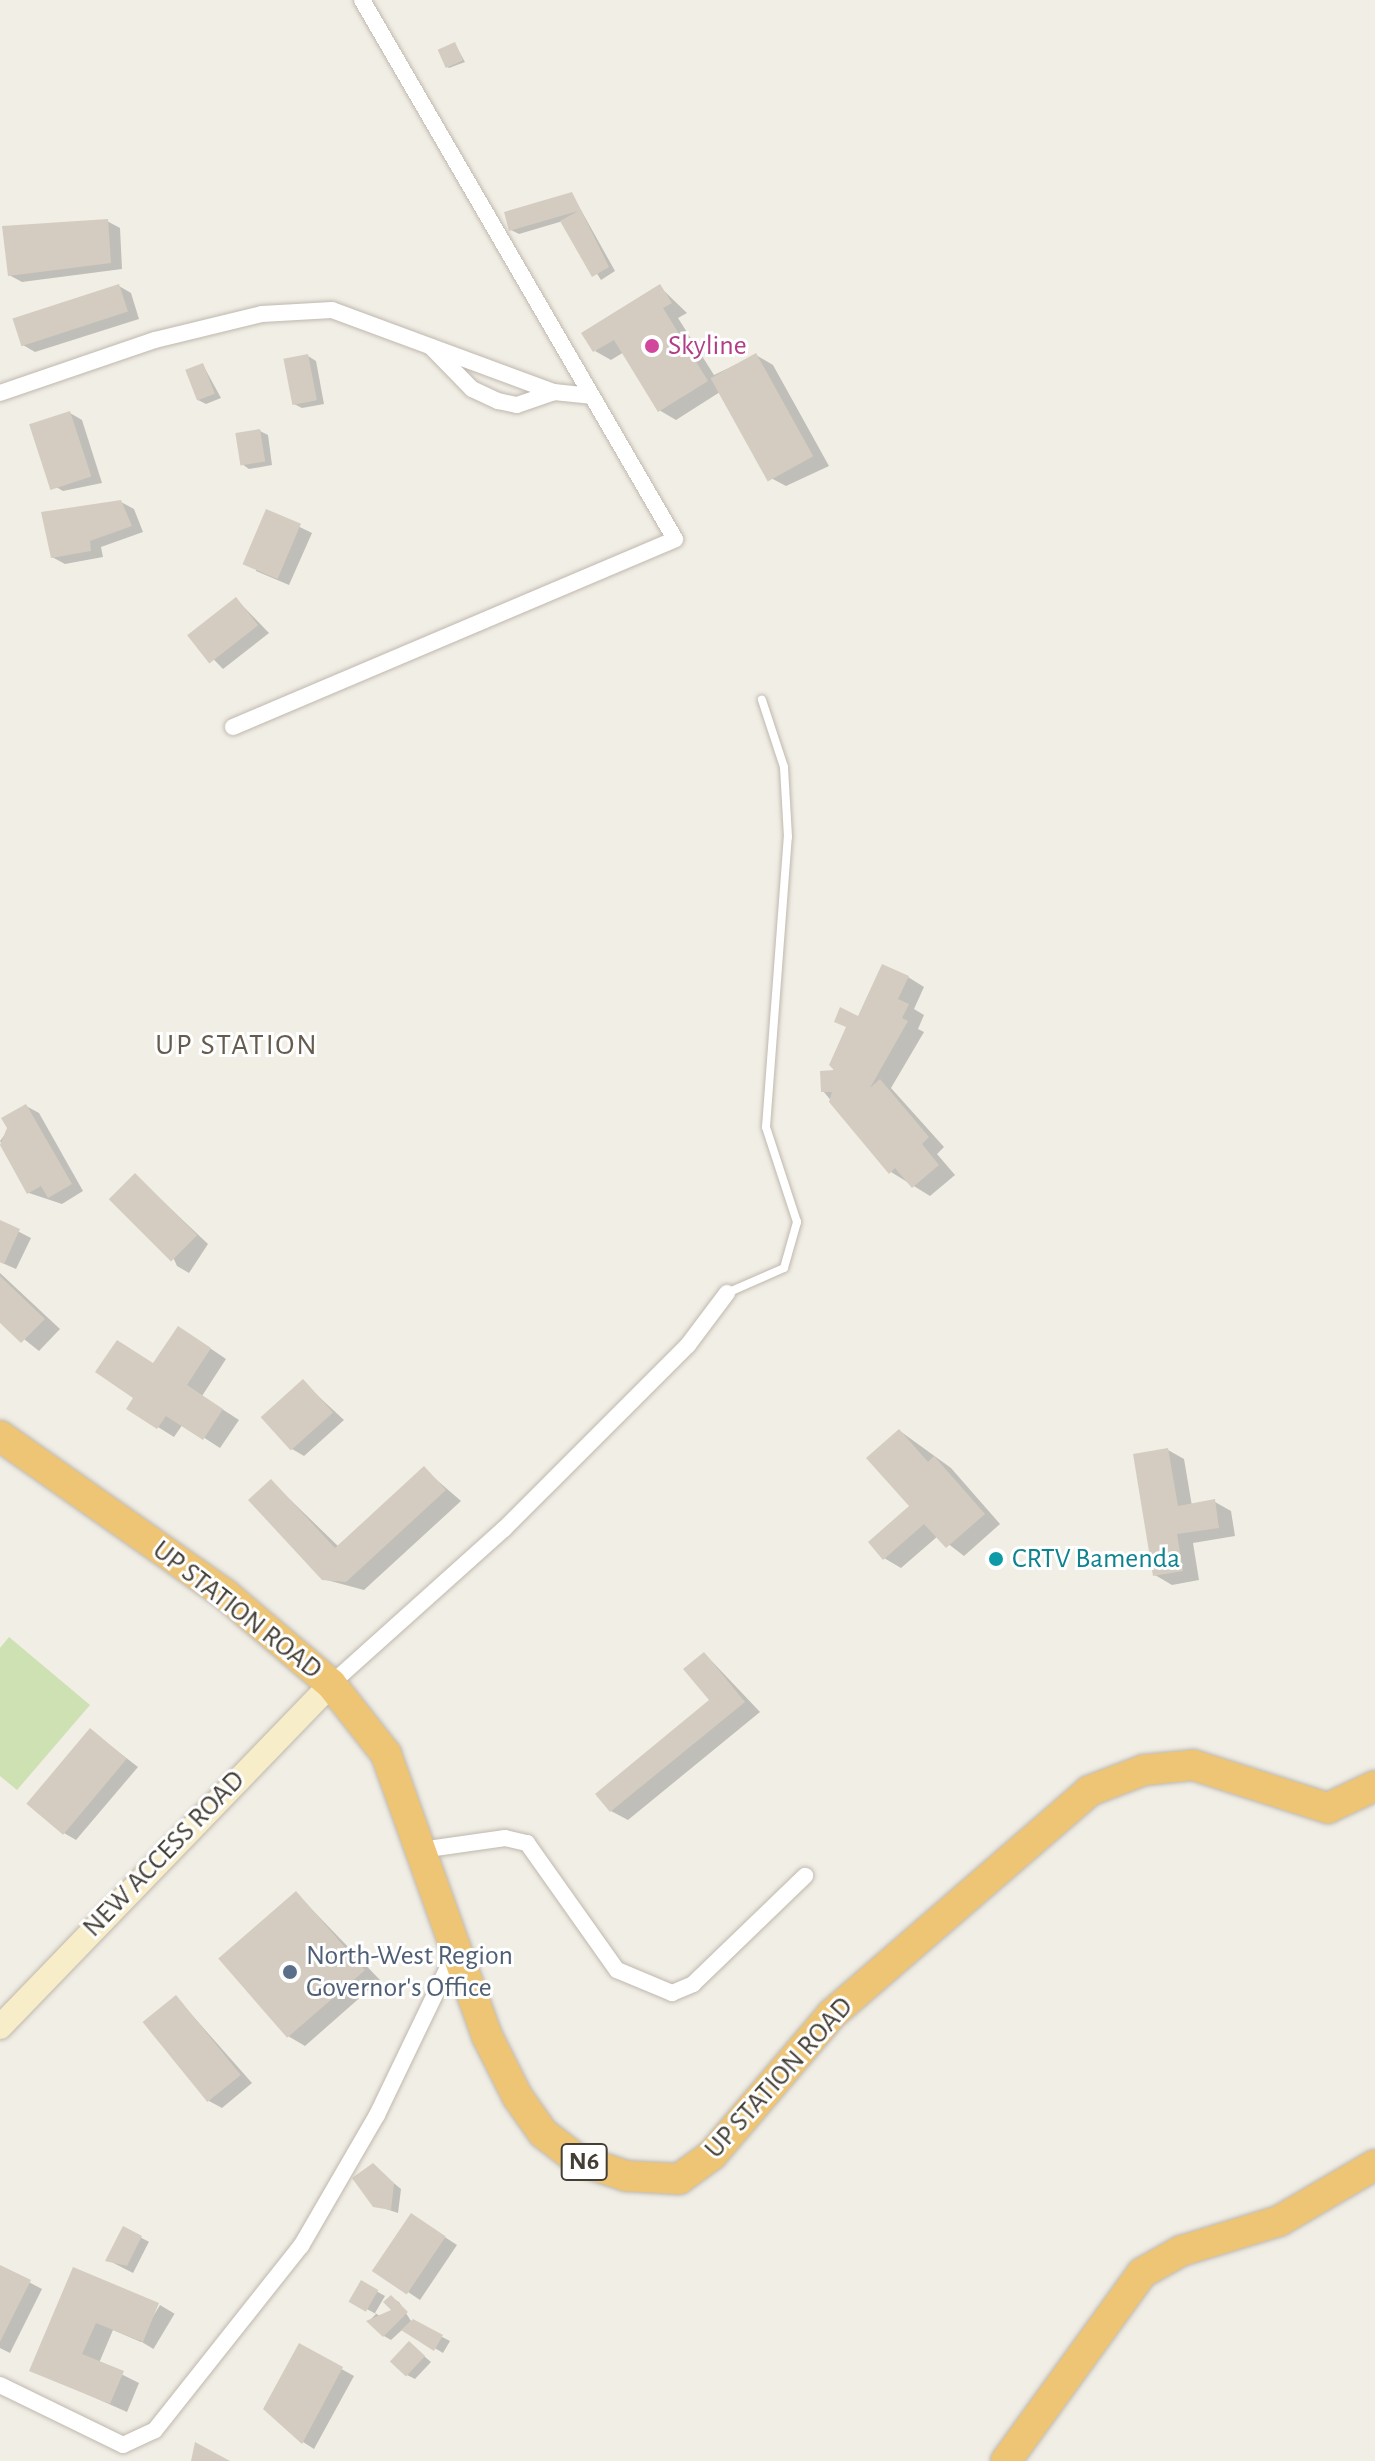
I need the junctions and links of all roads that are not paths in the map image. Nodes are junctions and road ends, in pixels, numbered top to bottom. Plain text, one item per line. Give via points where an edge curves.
1 (362, 0) edge
2 (431, 347) junction
3 (554, 392) junction
4 (0, 393) edge
5 (591, 396) junction
6 (762, 700) dead end
7 (233, 727) dead end
8 (727, 1293) joint
9 (0, 1436) edge
10 (331, 1684) junction
11 (1375, 1786) edge
12 (421, 1850) junction
13 (805, 1876) dead end
14 (456, 1950) junction
15 (0, 2027) edge
16 (1375, 2165) edge
17 (0, 2385) edge
18 (1006, 2461) edge

1 - 5 street
2 - 3 street
2 - 3 street via 464,383 498,401 517,405
2 - 4 street via 332,310 262,314 155,340
3 - 5 street
5 - 7 street via 675,539
6 - 8 lane via 784,767 788,837 766,1127 797,1222 784,1268
8 - 10 street via 688,1345 515,1518
9 - 10 highway, UP STATION ROAD / N6 via 226,1595
10 - 12 highway, UP STATION ROAD / N6 via 386,1754
10 - 15 main road, NEW ACCESS ROAD
11 - 14 highway, UP STATION ROAD / N6 via 1328,1808 1193,1765 1144,1770 1089,1791 832,2014 712,2155 679,2179 614,2172 578,2160 543,2133 487,2036
12 - 13 street via 505,1838 527,1843 617,1970 672,1993 693,1984
12 - 14 highway, UP STATION ROAD / N6
14 - 17 street via 377,2115 301,2246 155,2430 123,2445
16 - 18 highway via 1279,2221 1181,2251 1142,2273

